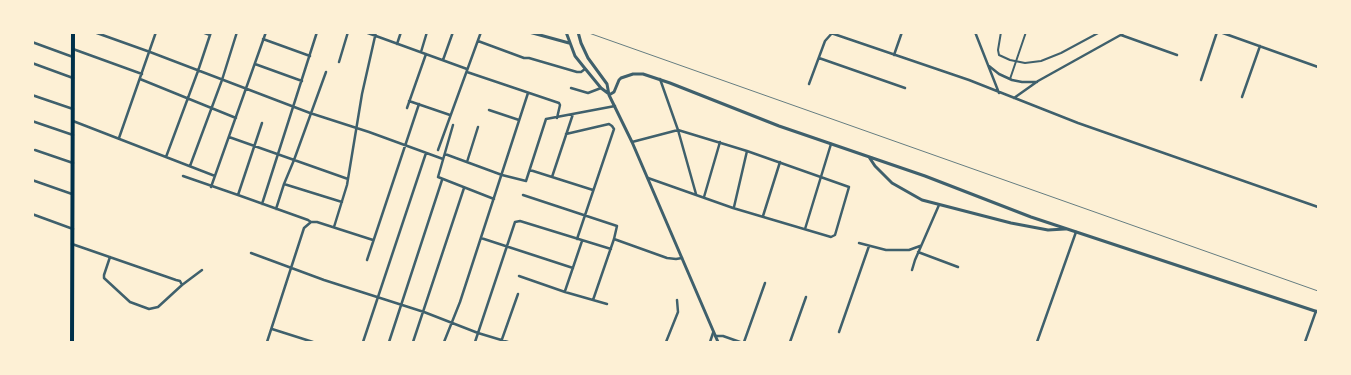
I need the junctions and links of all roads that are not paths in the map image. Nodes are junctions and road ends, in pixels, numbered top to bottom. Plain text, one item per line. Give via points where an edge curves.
1 (74, 32) edge
2 (94, 32) edge
3 (156, 32) edge
4 (202, 32) edge
5 (237, 32) edge
6 (266, 32) edge
7 (317, 32) edge
8 (348, 32) edge
9 (364, 32) edge
10 (401, 32) edge
11 (428, 32) edge
12 (453, 32) edge
13 (481, 32) edge
14 (529, 32) edge
15 (566, 32) edge
16 (578, 32) edge
17 (828, 32) edge
18 (902, 32) edge
19 (974, 32) edge
20 (1001, 32) edge
21 (1026, 32) edge
22 (1100, 32) edge
23 (1126, 32) edge
24 (1218, 32) edge
25 (832, 33) edge
26 (210, 34) edge
27 (376, 34) edge
28 (1121, 35) junction
29 (263, 40) junction
30 (477, 41) junction
31 (32, 42) edge
32 (569, 43) junction
33 (397, 44) junction
34 (1260, 46) junction
35 (73, 49) junction
36 (150, 52) junction
37 (421, 53) junction
38 (426, 54) junction
39 (894, 55) junction
40 (1177, 55) dead end
41 (310, 56) junction
42 (73, 57) junction
43 (819, 58) junction
44 (443, 60) junction
45 (339, 62) dead end
46 (1016, 62) junction
47 (32, 64) edge
48 (255, 64) junction
49 (988, 66) junction
50 (1318, 67) edge
51 (585, 69) junction
52 (467, 70) junction
53 (198, 71) junction
54 (326, 72) dead end
55 (142, 74) junction
56 (73, 78) junction
57 (140, 79) junction
58 (660, 79) junction
59 (1010, 79) junction
60 (222, 80) junction
61 (1201, 80) dead end
62 (302, 81) junction
63 (1038, 81) junction
64 (809, 84) dead end
65 (571, 88) dead end
66 (601, 88) junction
67 (905, 88) dead end
68 (246, 89) junction
69 (528, 93) junction
70 (999, 93) junction
71 (32, 95) edge
72 (609, 95) junction
73 (1242, 97) dead end
74 (188, 98) junction
75 (1014, 98) junction
76 (409, 100) junction
77 (419, 104) junction
78 (615, 106) junction
79 (293, 107) junction
80 (212, 108) junction
81 (407, 108) dead end
82 (73, 109) junction
83 (489, 110) dead end
84 (310, 113) junction
85 (573, 114) junction
86 (451, 115) junction
87 (236, 118) junction
88 (557, 118) junction
89 (519, 120) junction
90 (32, 121) edge
91 (73, 121) junction
92 (262, 123) dead end
93 (453, 125) dead end
94 (478, 127) dead end
95 (357, 128) junction
96 (678, 130) junction
97 (566, 134) junction
98 (73, 135) junction
99 (229, 137) junction
100 (119, 138) junction
101 (632, 142) junction
102 (720, 142) junction
103 (831, 144) junction
104 (405, 145) junction
105 (254, 146) junction
106 (35, 150) dead end
107 (438, 150) dead end
108 (747, 150) junction
109 (426, 153) junction
110 (445, 154) junction
111 (278, 155) junction
112 (166, 157) junction
113 (869, 157) junction
114 (443, 159) junction
115 (294, 160) junction
116 (468, 162) junction
117 (780, 162) junction
118 (73, 163) junction
119 (190, 166) junction
120 (530, 170) junction
121 (502, 175) junction
122 (184, 176) dead end
123 (215, 176) junction
124 (552, 177) junction
125 (820, 177) junction
126 (648, 178) junction
127 (348, 179) junction
128 (32, 180) edge
129 (442, 180) junction
130 (284, 184) junction
131 (212, 187) junction
132 (464, 188) junction
133 (593, 190) junction
134 (72, 194) junction
135 (238, 195) junction
136 (523, 195) dead end
137 (696, 195) junction
138 (704, 197) junction
139 (494, 200) junction
140 (342, 202) junction
141 (262, 204) junction
142 (939, 205) junction
143 (1318, 207) edge
144 (734, 208) junction
145 (276, 209) junction
146 (32, 214) edge
147 (585, 215) junction
148 (764, 216) junction
149 (311, 222) junction
150 (334, 227) junction
151 (73, 229) junction
152 (805, 229) junction
153 (1068, 229) junction
154 (1076, 232) junction
155 (480, 238) junction
156 (577, 239) junction
157 (614, 239) junction
158 (374, 240) junction
159 (582, 240) junction
160 (859, 243) dead end
161 (72, 244) junction
162 (507, 246) junction
163 (869, 246) junction
164 (920, 246) junction
165 (611, 250) junction
166 (918, 252) junction
167 (251, 253) dead end
168 (110, 257) junction
169 (682, 258) junction
170 (367, 260) dead end
171 (958, 267) dead end
172 (292, 268) junction
173 (573, 268) junction
174 (202, 270) dead end
175 (912, 270) dead end
176 (519, 276) dead end
177 (765, 283) dead end
178 (182, 285) junction
179 (564, 292) junction
180 (518, 294) dead end
181 (806, 297) dead end
182 (378, 298) junction
183 (594, 300) junction
184 (677, 300) dead end
185 (607, 304) dead end
186 (401, 306) junction
187 (1317, 311) edge
188 (424, 312) junction
189 (452, 323) junction
190 (272, 329) junction
191 (839, 332) dead end
192 (478, 333) junction
193 (714, 334) junction
194 (501, 341) edge
195 (72, 342) edge
196 (268, 342) edge
197 (313, 342) edge
198 (363, 342) edge
199 (389, 342) edge
200 (413, 342) edge
201 (444, 342) edge
202 (475, 342) edge
203 (508, 342) edge
204 (666, 342) edge
205 (710, 342) edge
206 (718, 342) edge
207 (740, 342) edge
208 (744, 342) edge
209 (790, 342) edge
210 (1036, 342) edge
211 (1305, 342) edge

1 - 35 main road
2 - 36 street
3 - 36 street
4 - 26 street
5 - 60 street
6 - 29 street
7 - 41 street
8 - 45 street
9 - 27 street
10 - 33 street
11 - 37 street
12 - 44 street
13 - 30 street
14 - 32 street
15 - 32 street
16 - 72 street via 588,58 607,84
17 - 25 street
18 - 39 street
19 - 49 street
20 - 46 street via 999,54
21 - 46 street
22 - 46 street via 1041,61
23 - 28 street
24 - 34 street
24 - 61 street
25 - 39 street
25 - 43 street via 825,41
26 - 53 street
27 - 33 street
27 - 95 street
28 - 40 street
28 - 63 street
29 - 41 street
29 - 48 street
30 - 51 street via 577,72
30 - 52 street
31 - 42 street
32 - 51 street
33 - 37 street
34 - 50 street
34 - 73 street
35 - 42 main road
35 - 55 street
36 - 53 street
36 - 55 street
37 - 38 street
38 - 44 street
38 - 76 street
39 - 70 street
41 - 62 street
42 - 56 main road
43 - 64 street
43 - 67 street
44 - 52 street
46 - 59 street
47 - 56 street
48 - 62 street
48 - 68 street
49 - 59 street
49 - 70 street
51 - 66 street
52 - 69 street
52 - 86 street
53 - 60 street
53 - 74 street
54 - 84 street
55 - 57 street
56 - 82 main road
57 - 74 street
57 - 100 street
58 - 72 street via 633,74 618,80 614,92
58 - 96 street
58 - 103 street
59 - 63 street
60 - 68 street
60 - 80 street
62 - 79 street
63 - 75 street
65 - 66 street via 589,92
66 - 72 street
68 - 79 street
68 - 87 street
69 - 88 street via 560,104
69 - 89 street
70 - 75 street
71 - 82 street
72 - 78 street
74 - 80 street
74 - 112 street
75 - 143 street
76 - 77 street
76 - 81 street
77 - 86 street
77 - 104 street
78 - 85 street
78 - 101 street
79 - 84 street
79 - 111 street
80 - 87 street
80 - 119 street
82 - 91 main road
83 - 89 street
84 - 95 street
84 - 115 street
85 - 88 street
85 - 97 street
86 - 107 street
87 - 99 street
88 - 120 street via 546,120
89 - 121 street
90 - 98 street
91 - 98 main road
91 - 100 street
92 - 105 street
93 - 110 street
94 - 116 street
95 - 104 street
95 - 127 street
96 - 101 street
96 - 102 street
96 - 137 street
97 - 124 street
97 - 133 street via 609,124 613,127
98 - 118 main road
99 - 105 street
99 - 123 street
100 - 112 street
101 - 126 street
102 - 108 street
102 - 138 street
103 - 113 street
103 - 125 street
104 - 109 street
104 - 158 street
105 - 111 street
105 - 135 street
106 - 118 street
108 - 117 street
108 - 144 street
109 - 114 street
109 - 182 street
110 - 114 street
110 - 116 street
111 - 115 street
111 - 141 street
112 - 119 street
113 - 142 street via 892,183 922,200
113 - 153 street
114 - 129 street via 438,177
115 - 127 street
115 - 130 street
116 - 121 street
117 - 125 street
117 - 148 street
118 - 134 main road
119 - 123 street
120 - 121 street via 526,181
120 - 124 street
121 - 139 street
122 - 131 street
123 - 131 street
124 - 133 street
125 - 152 street
125 - 152 street via 849,187 834,237
126 - 137 street
126 - 169 street
127 - 140 street
128 - 134 street
129 - 132 street
129 - 186 street
130 - 140 street
130 - 145 street
131 - 135 street
132 - 139 street
132 - 188 street
133 - 147 street
134 - 151 main road
135 - 141 street
136 - 147 street
137 - 138 street
138 - 144 street
139 - 155 street
140 - 150 street
141 - 145 street
142 - 153 street via 1048,230
142 - 164 street
144 - 148 street
145 - 149 street
146 - 151 street
147 - 156 street
147 - 157 street via 616,225
148 - 152 street
149 - 150 street
149 - 172 street via 304,228
150 - 158 street
151 - 161 main road
153 - 154 street
154 - 187 street
154 - 210 street
155 - 162 street
155 - 189 street
156 - 159 street
156 - 162 street via 518,221 514,223
157 - 165 street
157 - 169 street via 667,258
158 - 170 street
159 - 165 street
159 - 173 street
160 - 163 street
161 - 168 street
161 - 195 main road
162 - 173 street
162 - 192 street
163 - 164 street via 886,250
163 - 191 street
164 - 166 street
165 - 183 street
166 - 171 street
166 - 175 street
167 - 172 street
168 - 178 street
168 - 178 street via 104,278 130,302 154,309
169 - 193 street
172 - 182 street
172 - 190 street
173 - 179 street
174 - 178 street
176 - 179 street
177 - 208 street
179 - 183 street
180 - 194 street
181 - 209 street
182 - 186 street
182 - 198 street
183 - 185 street
184 - 204 street via 678,312
186 - 188 street
186 - 199 street
187 - 211 street
188 - 189 street
188 - 200 street
189 - 192 street
189 - 201 street
190 - 196 street
190 - 197 street
192 - 194 street
192 - 202 street
193 - 205 street
193 - 206 street
193 - 207 street
194 - 203 street

